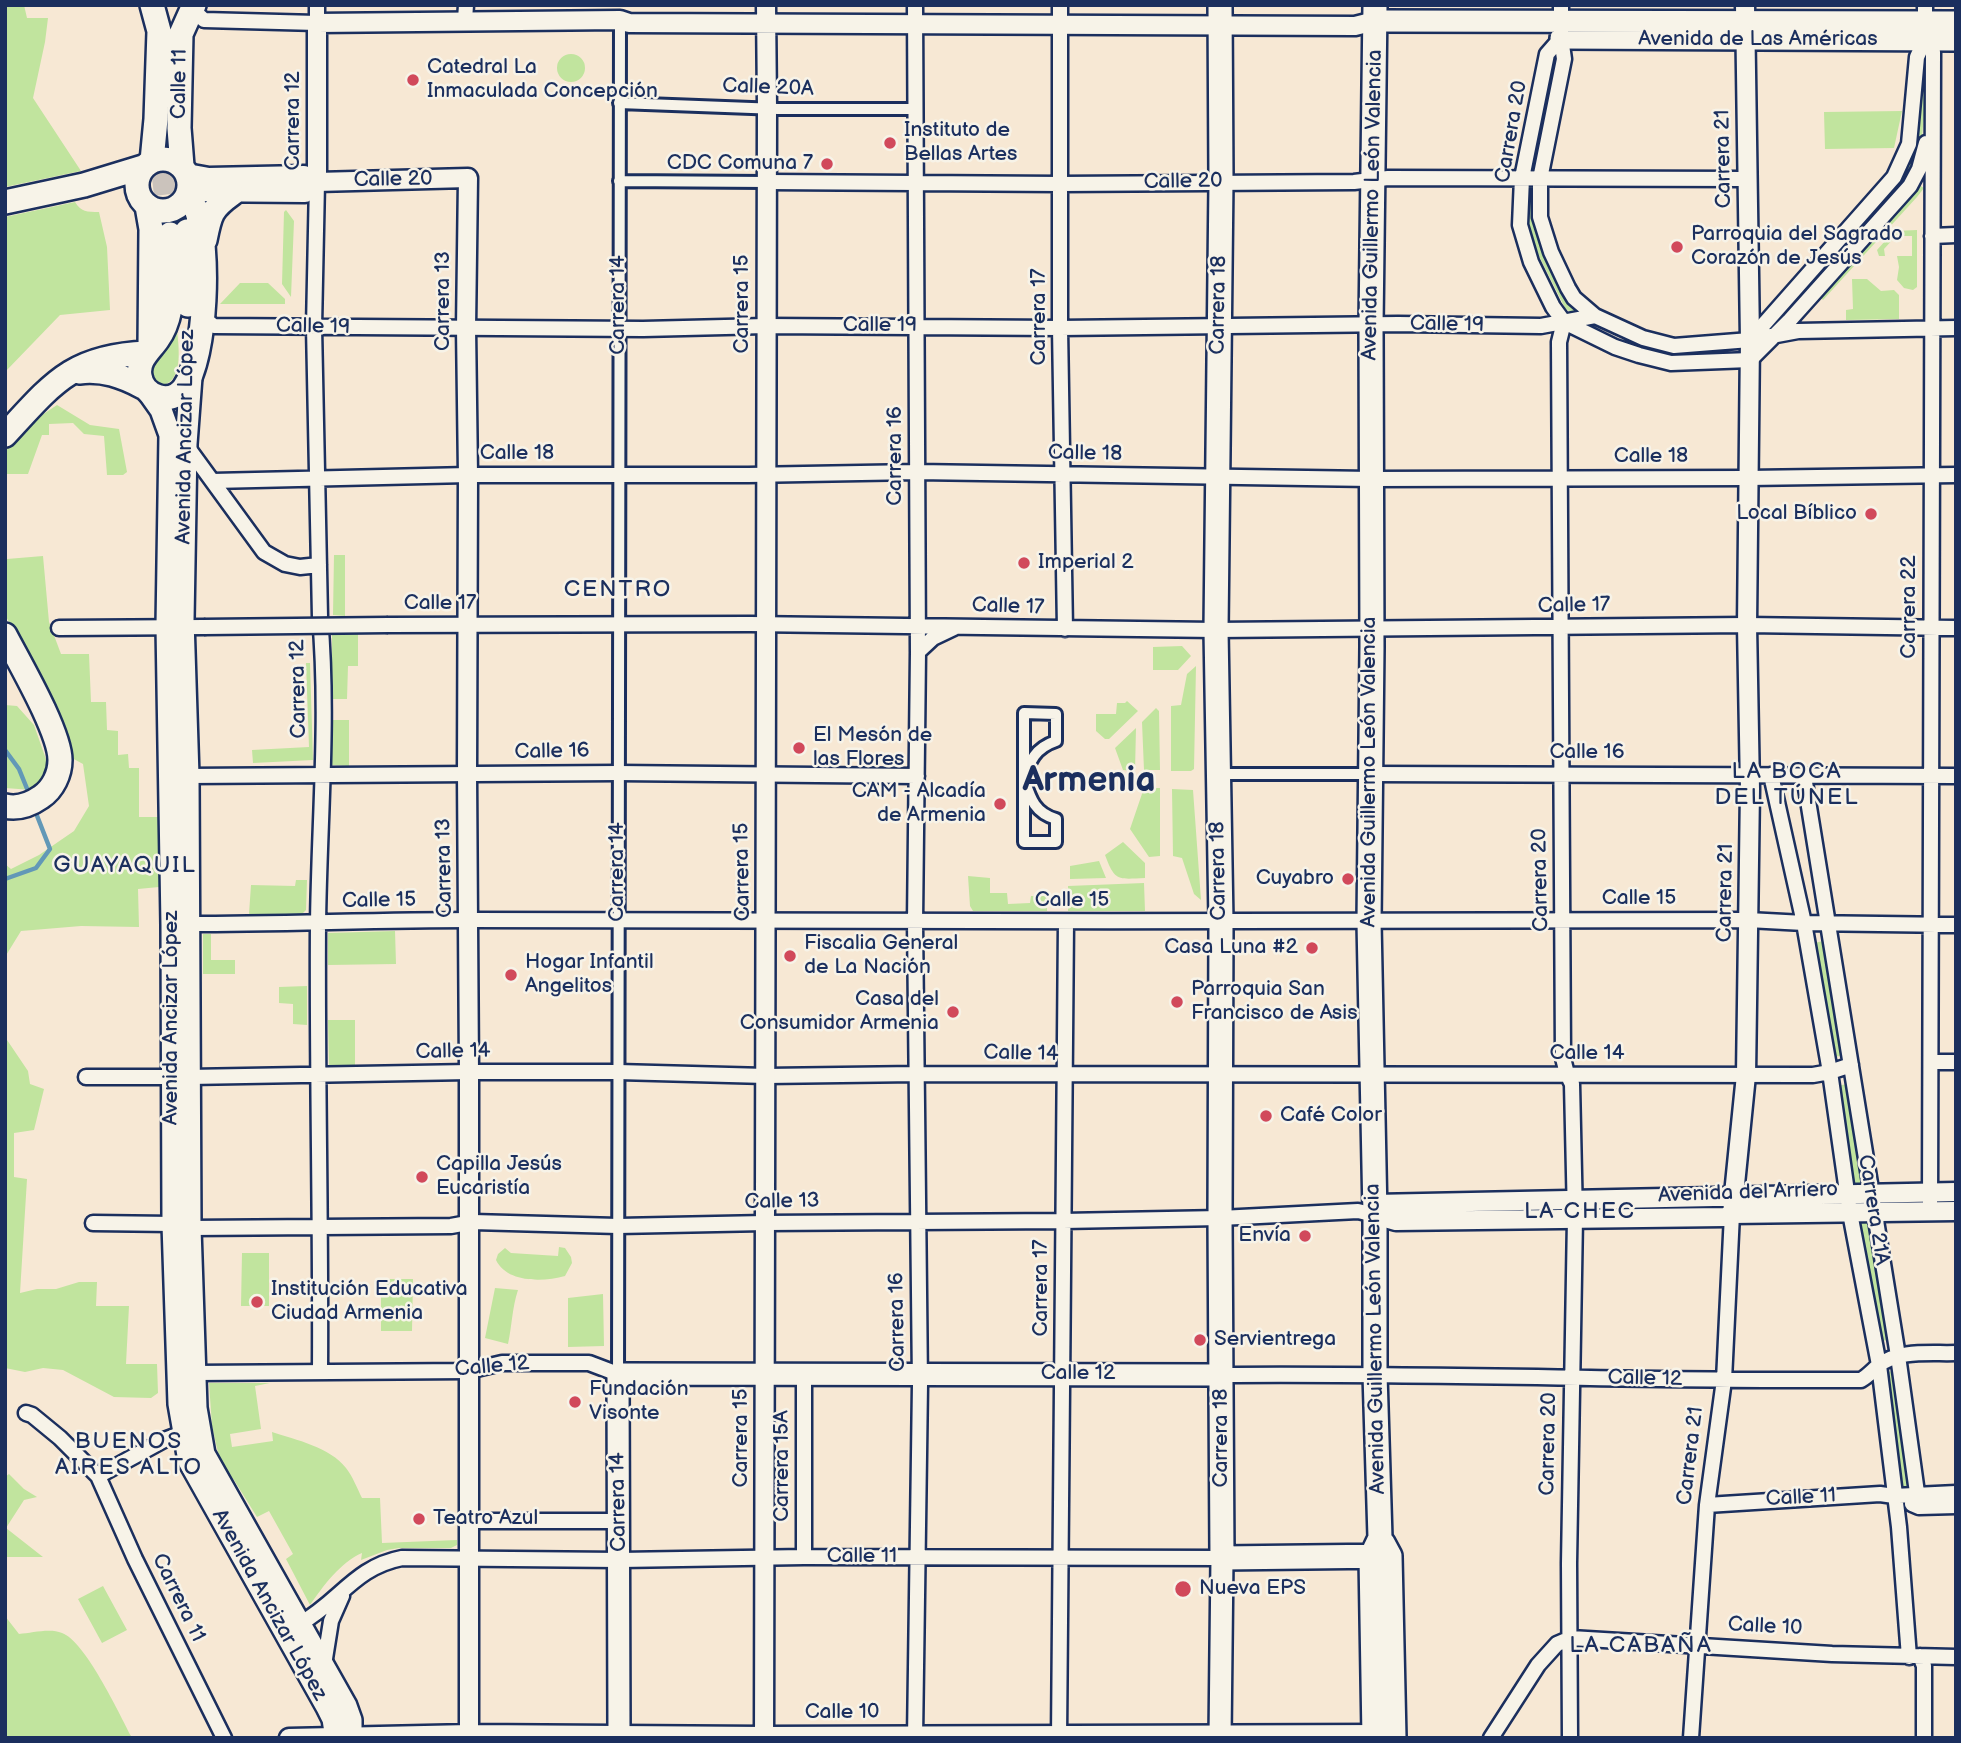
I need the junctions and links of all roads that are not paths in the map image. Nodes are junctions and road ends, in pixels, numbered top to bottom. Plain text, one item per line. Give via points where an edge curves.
1 (152, 5) edge
2 (195, 5) edge
3 (1060, 5) edge
4 (620, 12) edge
5 (466, 13) edge
6 (1375, 13) edge
7 (1654, 13) edge
8 (317, 14) edge
9 (766, 14) edge
10 (915, 14) edge
11 (1220, 15) edge
12 (1561, 21) edge
13 (1745, 22) edge
14 (1925, 22) edge
15 (1956, 22) edge
16 (1060, 25) junction
17 (1956, 40) edge
18 (1932, 93) junction
19 (619, 103) junction
20 (767, 107) junction
21 (915, 109) junction
22 (156, 119) junction
23 (147, 164) junction
24 (1932, 166) junction
25 (111, 177) junction
26 (468, 178) joint
27 (1522, 178) junction
28 (1746, 178) junction
29 (1373, 179) junction
30 (1540, 179) junction
31 (619, 181) junction
32 (1221, 181) junction
33 (186, 182) junction
34 (317, 182) junction
35 (767, 182) junction
36 (916, 183) junction
37 (1061, 184) junction
38 (84, 185) junction
39 (1910, 186) junction
40 (232, 194) junction
41 (5, 202) edge
42 (145, 204) junction
43 (1956, 235) edge
44 (1932, 236) junction
45 (204, 250) junction
46 (203, 313) junction
47 (1595, 316) junction
48 (1564, 322) junction
49 (766, 326) junction
50 (915, 326) junction
51 (1218, 326) junction
52 (1371, 326) junction
53 (314, 327) junction
54 (466, 328) junction
55 (619, 328) junction
56 (1060, 328) junction
57 (1932, 328) junction
58 (1956, 328) edge
59 (1775, 335) junction
60 (1750, 340) junction
61 (148, 351) junction
62 (1750, 360) junction
63 (66, 374) junction
64 (191, 377) junction
65 (146, 390) junction
66 (5, 435) edge
67 (186, 444) junction
68 (917, 472) junction
69 (1062, 474) junction
70 (468, 475) junction
71 (619, 475) junction
72 (766, 475) junction
73 (1931, 475) junction
74 (1956, 475) edge
75 (1217, 477) junction
76 (317, 478) junction
77 (1748, 478) junction
78 (1371, 479) junction
79 (1561, 479) junction
80 (213, 481) junction
81 (319, 565) junction
82 (619, 623) junction
83 (468, 624) junction
84 (765, 624) junction
85 (917, 625) junction
86 (1747, 625) junction
87 (960, 626) junction
88 (185, 627) junction
89 (59, 628) dead end
90 (1371, 628) junction
91 (1561, 628) junction
92 (1931, 628) junction
93 (1956, 628) edge
94 (1066, 629) junction
95 (1216, 630) junction
96 (5, 635) edge
97 (918, 652) junction
98 (618, 773) junction
99 (467, 774) junction
100 (1217, 774) junction
101 (1370, 774) junction
102 (1560, 774) junction
103 (1750, 774) junction
104 (323, 775) junction
105 (764, 775) junction
106 (1771, 775) junction
107 (188, 776) junction
108 (917, 776) junction
109 (1804, 776) junction
110 (1931, 776) junction
111 (1956, 776) edge
112 (1025, 779) junction
113 (5, 806) edge
114 (916, 906) junction
115 (468, 920) junction
116 (1748, 920) junction
117 (767, 921) junction
118 (1563, 921) junction
119 (618, 922) junction
120 (915, 922) junction
121 (945, 922) junction
122 (1066, 922) junction
123 (1221, 922) junction
124 (1369, 922) junction
125 (1829, 922) junction
126 (189, 923) junction
127 (1804, 923) junction
128 (318, 924) junction
129 (1931, 924) junction
130 (1956, 925) edge
131 (1931, 1062) junction
132 (1956, 1062) edge
133 (1851, 1065) junction
134 (469, 1072) junction
135 (618, 1072) junction
136 (1830, 1072) junction
137 (916, 1074) junction
138 (1220, 1074) junction
139 (1371, 1074) junction
140 (1567, 1074) junction
141 (1746, 1075) junction
142 (320, 1076) junction
143 (766, 1076) junction
144 (1064, 1076) junction
145 (86, 1077) dead end
146 (180, 1077) junction
147 (1956, 1192) edge
148 (1931, 1193) junction
149 (1849, 1204) junction
150 (1874, 1204) junction
151 (1734, 1206) junction
152 (1374, 1210) junction
153 (1575, 1210) junction
154 (1956, 1211) edge
155 (1930, 1212) junction
156 (1220, 1218) junction
157 (1063, 1221) junction
158 (468, 1222) junction
159 (918, 1222) junction
160 (93, 1223) dead end
161 (765, 1223) junction
162 (182, 1226) junction
163 (321, 1226) junction
164 (618, 1226) junction
165 (1956, 1353) edge
166 (1898, 1356) junction
167 (1879, 1365) junction
168 (320, 1371) junction
169 (468, 1371) junction
170 (195, 1373) junction
171 (618, 1374) junction
172 (765, 1374) junction
173 (804, 1374) junction
174 (920, 1374) junction
175 (1062, 1374) junction
176 (1375, 1374) junction
177 (1222, 1375) junction
178 (1572, 1377) junction
179 (1724, 1380) junction
180 (26, 1413) dead end
181 (183, 1433) junction
182 (98, 1476) junction
183 (1956, 1493) edge
184 (1894, 1496) junction
185 (1919, 1501) junction
186 (1707, 1504) junction
187 (1956, 1506) edge
188 (469, 1521) junction
189 (619, 1521) junction
190 (1380, 1550) junction
191 (764, 1557) junction
192 (804, 1557) junction
193 (468, 1558) junction
194 (918, 1558) junction
195 (1222, 1558) junction
196 (1060, 1559) junction
197 (620, 1560) junction
198 (344, 1590) junction
199 (301, 1623) junction
200 (1571, 1638) junction
201 (1697, 1646) junction
202 (1914, 1657) junction
203 (1956, 1657) edge
204 (324, 1665) junction
205 (469, 1736) edge
206 (619, 1736) edge
207 (1221, 1736) edge
208 (1384, 1736) edge
209 (344, 1737) edge
210 (764, 1737) edge
211 (915, 1737) edge
212 (1059, 1737) edge
213 (224, 1738) edge
214 (289, 1738) edge
215 (1491, 1738) edge
216 (1570, 1738) edge
217 (1691, 1738) edge
218 (1924, 1738) edge

1 - 22 main road via 159,31
2 - 8 street via 195,12 204,20
2 - 33 main road, Calle 11 via 180,34 179,128
3 - 16 street, Carrera 17
4 - 5 street
4 - 9 street via 629,23
4 - 19 street, Carrera 14
5 - 8 street
6 - 11 street via 1355,26
6 - 12 main road, Avenida de Las Américas
6 - 29 main road, Avenida Guillermo León Valencia
7 - 12 main road, Avenida de Las Américas
7 - 13 main road, Avenida de Las Américas
8 - 34 street, Carrera 12
9 - 10 street
9 - 20 street, Carrera 15
10 - 16 street
10 - 21 street, Carrera 16
11 - 16 street
11 - 32 main road, Carrera 18
12 - 13 main road, Avenida de Las Américas
12 - 27 street, Carrera 20 via 1547,54
12 - 30 street, Carrera 20 via 1564,59
13 - 14 main road, Avenida de Las Américas
13 - 28 street, Carrera 21
14 - 15 main road, Avenida de Las Américas
14 - 17 main road, Avenida de Las Américas
14 - 18 street, Carrera 22 via 1933,52
14 - 60 street via 1909,144 1894,177
16 - 37 street, Carrera 17
18 - 24 street, Carrera 22
18 - 39 street via 1926,151
19 - 20 street, Calle 20A
19 - 31 street, Carrera 14
20 - 21 street, Calle 20A
20 - 35 street, Carrera 15
21 - 36 street, Carrera 16
22 - 23 main road
22 - 25 main road via 144,141
23 - 25 main road
23 - 33 main road via 164,158
23 - 42 main road via 136,187
24 - 39 street
24 - 44 street, Carrera 22
25 - 38 main road
26 - 34 street, Calle 20
26 - 54 street, Carrera 13
27 - 29 street, Calle 20
27 - 30 street, Calle 20
27 - 48 street, Carrera 20 via 1520,225 1553,307
28 - 30 street, Calle 20
28 - 60 street, Carrera 21
29 - 32 street, Calle 20
29 - 52 main road, Avenida Guillermo León Valencia
30 - 47 street, Carrera 20 via 1540,217 1551,252 1574,298
31 - 35 street, Calle 20
31 - 55 street, Carrera 14
32 - 37 street, Calle 20
32 - 51 main road, Carrera 18
33 - 34 street, Calle 20 via 209,177 304,175
33 - 40 street, Calle 20
33 - 42 main road via 173,209 160,211
33 - 45 main road, Calle 11
34 - 40 street, Calle 20 via 305,192
34 - 53 street, Carrera 12
35 - 36 street, Calle 20
35 - 49 street, Carrera 15
36 - 37 street, Calle 20
36 - 50 street, Carrera 16
37 - 56 street, Carrera 17
38 - 41 main road
38 - 42 main road via 115,187
39 - 59 street
40 - 45 main road via 210,215
42 - 61 main road via 151,229
43 - 44 street
44 - 57 street, Carrera 22
45 - 46 main road
46 - 53 street, Calle 19 via 214,326
46 - 64 main road
47 - 48 street, Calle 19
47 - 60 street via 1643,338 1674,346
48 - 52 street, Calle 19 via 1541,326
48 - 62 street via 1615,347 1671,363
48 - 79 street, Carrera 20 via 1559,342
49 - 50 street, Calle 19
49 - 55 street, Calle 19
49 - 72 street, Carrera 15
50 - 56 street, Calle 19
50 - 68 street, Carrera 16
51 - 52 street, Calle 19
51 - 56 street, Calle 19
51 - 75 main road, Carrera 18
52 - 78 main road, Avenida Guillermo León Valencia
53 - 54 street, Calle 19
53 - 76 street, Carrera 12
54 - 55 street, Calle 19
54 - 70 street, Carrera 13
55 - 71 street, Carrera 14
56 - 69 street, Carrera 17
57 - 58 street
57 - 59 street
57 - 73 street, Carrera 22
59 - 60 street
59 - 62 street
60 - 62 street, Carrera 21
61 - 63 main road via 100,359
61 - 64 main road, Avenida Ancizar López via 160,337 172,307 178,233
61 - 65 main road, Avenida Ancizar López via 139,375
62 - 77 street, Carrera 21
63 - 65 main road via 92,370 119,375
63 - 66 main road
64 - 65 main road via 172,397
64 - 67 main road, Avenida Ancizar López
65 - 88 main road, Avenida Ancizar López via 161,410 170,435
67 - 80 street
67 - 88 main road, Avenida Ancizar López
68 - 69 street, Calle 18
68 - 72 street, Calle 18
68 - 85 street, Carrera 16
69 - 75 street, Calle 18
69 - 94 street, Carrera 17
70 - 71 street, Calle 18
70 - 76 street, Calle 18
70 - 83 street, Carrera 13
71 - 72 street, Calle 18
71 - 82 street, Carrera 14
72 - 84 street, Carrera 15
73 - 74 street, Calle 18
73 - 77 street, Calle 18
73 - 92 street, Carrera 22
75 - 78 street, Calle 18
75 - 95 main road, Carrera 18
76 - 80 street, Calle 18
76 - 81 street, Carrera 12
77 - 79 street, Calle 18
77 - 86 street, Carrera 21
78 - 79 street, Calle 18
78 - 90 main road, Avenida Guillermo León Valencia
79 - 91 street, Carrera 20
80 - 81 street via 264,552 285,564
81 - 104 street, Carrera 12
82 - 83 street, Calle 17
82 - 84 street, Calle 17
82 - 98 street, Carrera 14
83 - 88 street, Calle 17, bridge
83 - 99 street, Carrera 13
84 - 85 street, Calle 17
84 - 105 street, Carrera 15
85 - 87 street, Calle 17
85 - 97 street, Carrera 16
86 - 91 street, Calle 17
86 - 92 street, Calle 17
86 - 103 street, Carrera 21
87 - 94 street, Calle 17
87 - 97 street via 943,632
88 - 89 street, Calle 17
88 - 107 main road, Avenida Ancizar López
88 - 146 main road, Avenida Ancizar López via 171,802
90 - 91 street, Calle 17
90 - 95 street, Calle 17
90 - 101 main road, Avenida Guillermo León Valencia
91 - 102 street, Carrera 20
92 - 93 street, Calle 17
92 - 110 street, Carrera 22
94 - 95 street, Calle 17
95 - 100 main road, Carrera 18
96 - 113 main road via 60,757 59,774 48,792 32,803
97 - 108 street, Carrera 16
98 - 99 street, Calle 16
98 - 105 street, Calle 16
98 - 119 street, Carrera 14
99 - 104 street, Calle 16
99 - 115 street, Carrera 13
100 - 101 street, Calle 16
100 - 123 main road, Carrera 18
101 - 102 street, Calle 16
101 - 124 main road, Avenida Guillermo León Valencia
102 - 103 street, Calle 16
102 - 118 street, Carrera 20
103 - 106 street, Calle 16
103 - 116 street, Carrera 21
104 - 107 street, Calle 16
104 - 128 street, Carrera 12
105 - 108 street, Calle 16
105 - 117 street, Carrera 15
106 - 109 street, Calle 16
106 - 127 street, Carrera 21A
107 - 126 main road, Avenida Ancizar López
108 - 114 street, Carrera 16
109 - 110 street, Calle 16
109 - 125 street, Carrera 21A
110 - 111 street, Calle 16
110 - 129 street, Carrera 22
112 - 112 street via 1024,842 1056,842 1056,819 1033,804
112 - 112 street via 1024,713 1056,714 1056,741 1036,753
114 - 120 street, Carrera 16
114 - 121 street
115 - 119 street, Calle 15
115 - 128 street, Calle 15
115 - 134 street, Carrera 13
116 - 118 street, Calle 15
116 - 127 street, Calle 15
116 - 141 street, Carrera 21
117 - 119 street, Calle 15
117 - 120 street, Calle 15
117 - 143 street, Carrera 15
118 - 124 street, Calle 15
118 - 140 street, Carrera 20 via 1563,1058
119 - 135 street, Carrera 14
120 - 121 street, Calle 15
120 - 137 street, Carrera 16
121 - 122 street, Calle 15
122 - 123 street, Calle 15
122 - 144 street, Carrera 17
123 - 124 street, Calle 15
123 - 138 main road, Carrera 18
124 - 139 main road, Avenida Guillermo León Valencia
125 - 127 street, Calle 15
125 - 129 street, Calle 15
125 - 133 street, Carrera 21A
126 - 128 street, Calle 15
126 - 146 main road, Avenida Ancizar López
127 - 136 street, Carrera 21A
128 - 142 street, Carrera 12
129 - 130 street, Calle 15
129 - 131 street, Carrera 22
131 - 132 street
131 - 148 street, Carrera 22
133 - 136 street, Calle 14
133 - 150 street, Carrera 21A
134 - 135 street, Calle 14
134 - 142 street, Calle 14
134 - 158 street, Carrera 13
135 - 143 street, Calle 14
135 - 164 street, Carrera 14
136 - 141 street, Calle 14
136 - 149 street, Carrera 21A
137 - 143 street, Calle 14
137 - 144 street, Calle 14
137 - 159 street, Carrera 16
138 - 139 street, Calle 14
138 - 144 street, Calle 14
138 - 156 main road, Carrera 18
139 - 140 street, Calle 14
139 - 152 main road, Avenida Guillermo León Valencia
140 - 141 street, Calle 14
140 - 153 street, Carrera 20 via 1572,1084
141 - 151 street, Carrera 21
142 - 146 street, Calle 14
142 - 163 street, Carrera 12
143 - 161 street, Carrera 15
144 - 157 street, Carrera 17
145 - 146 street, Calle 14
146 - 162 main road, Avenida Ancizar López
147 - 148 street, Avenida del Arriero
148 - 150 street, Avenida del Arriero
148 - 155 street, Carrera 22
149 - 150 street, Avenida del Arriero
149 - 151 street, Avenida del Arriero
149 - 167 street, Carrera 21A
150 - 155 street, Avenida del Arriero
150 - 166 street, Carrera 21A
151 - 153 street, Avenida del Arriero via 1725,1217
151 - 179 street, Carrera 21
152 - 153 street, Avenida del Arriero
152 - 156 street, Calle 13
152 - 176 main road, Avenida Guillermo León Valencia
153 - 178 street, Carrera 20
154 - 155 street, Avenida del Arriero
156 - 157 street, Calle 13
156 - 177 main road, Carrera 18
157 - 159 street, Calle 13
157 - 175 street, Carrera 17
158 - 163 street, Calle 13 via 452,1226
158 - 164 street, Calle 13
158 - 169 street, Carrera 13
159 - 161 street, Calle 13
159 - 174 street, Carrera 16
160 - 162 street, Calle 13
161 - 164 street, Calle 13
161 - 172 street, Carrera 15
162 - 163 street, Calle 13
162 - 170 main road, Avenida Ancizar López
162 - 181 main road, Avenida Ancizar López via 179,1404
163 - 168 street, Carrera 12
164 - 171 street, Carrera 14
165 - 166 street, Calle 12
166 - 167 street, Calle 12
166 - 185 street, Carrera 21A
167 - 179 street, Calle 12 via 1861,1380
167 - 184 street, Carrera 21A
168 - 169 street, Calle 12
168 - 170 street, Calle 12
169 - 171 street, Calle 12 via 502,1363 589,1363
169 - 188 street, Carrera 13
170 - 199 main road, Avenida Ancizar López via 204,1454
171 - 172 main road, Calle 12
171 - 189 main road, Carrera 14
172 - 173 main road, Calle 12
172 - 191 street, Carrera 15
173 - 174 main road, Calle 12
173 - 192 street, Carrera 15A
174 - 175 main road, Calle 12
174 - 194 street, Carrera 16
175 - 177 main road, Calle 12
175 - 196 street, Carrera 17
176 - 177 street, Calle 12
176 - 178 street, Calle 12
176 - 190 main road, Avenida Guillermo León Valencia
177 - 195 main road, Carrera 18
178 - 179 street, Calle 12
178 - 200 street, Carrera 20
179 - 186 street, Carrera 21
180 - 182 street via 60,1438
181 - 182 street
181 - 209 main road, Avenida Ancizar López via 188,1461
182 - 213 street, Carrera 11
183 - 185 street, Calle 11
184 - 185 street, Calle 11
184 - 186 street, Calle 11
184 - 202 street, Carrera 21A
185 - 187 street, Calle 11
186 - 201 street, Carrera 21
188 - 189 street
188 - 193 street, Carrera 13
189 - 197 main road, Carrera 14
190 - 195 main road, Calle 11
190 - 208 main road, Avenida Guillermo León Valencia
191 - 192 street, Calle 11
191 - 197 street, Calle 11
191 - 210 street, Carrera 15
192 - 194 street, Calle 11
193 - 197 street, Calle 11
193 - 198 street, Calle 11 via 387,1561 362,1573
193 - 205 street, Carrera 13
194 - 196 street, Calle 11
194 - 211 street, Carrera 16
195 - 196 street, Calle 11
195 - 207 main road, Carrera 18
196 - 212 street, Carrera 17
197 - 206 main road, Carrera 14
198 - 199 street, Calle 11
198 - 204 street, Calle 11 via 331,1621
199 - 204 main road, Avenida Ancizar López
200 - 201 street, Calle 10
200 - 215 street via 1556,1644 1538,1665
200 - 216 street, Carrera 20
201 - 202 street, Calle 10
201 - 217 street, Carrera 21
202 - 203 street, Calle 10
202 - 218 street, Carrera 21A via 1924,1666
204 - 209 main road, Avenida Ancizar López via 351,1720
205 - 206 street, Calle 10
205 - 209 street, Calle 10
206 - 210 street, Calle 10
207 - 208 street, Calle 10
207 - 212 street, Calle 10
209 - 214 street, Calle 10
210 - 211 street, Calle 10
211 - 212 street, Calle 10

